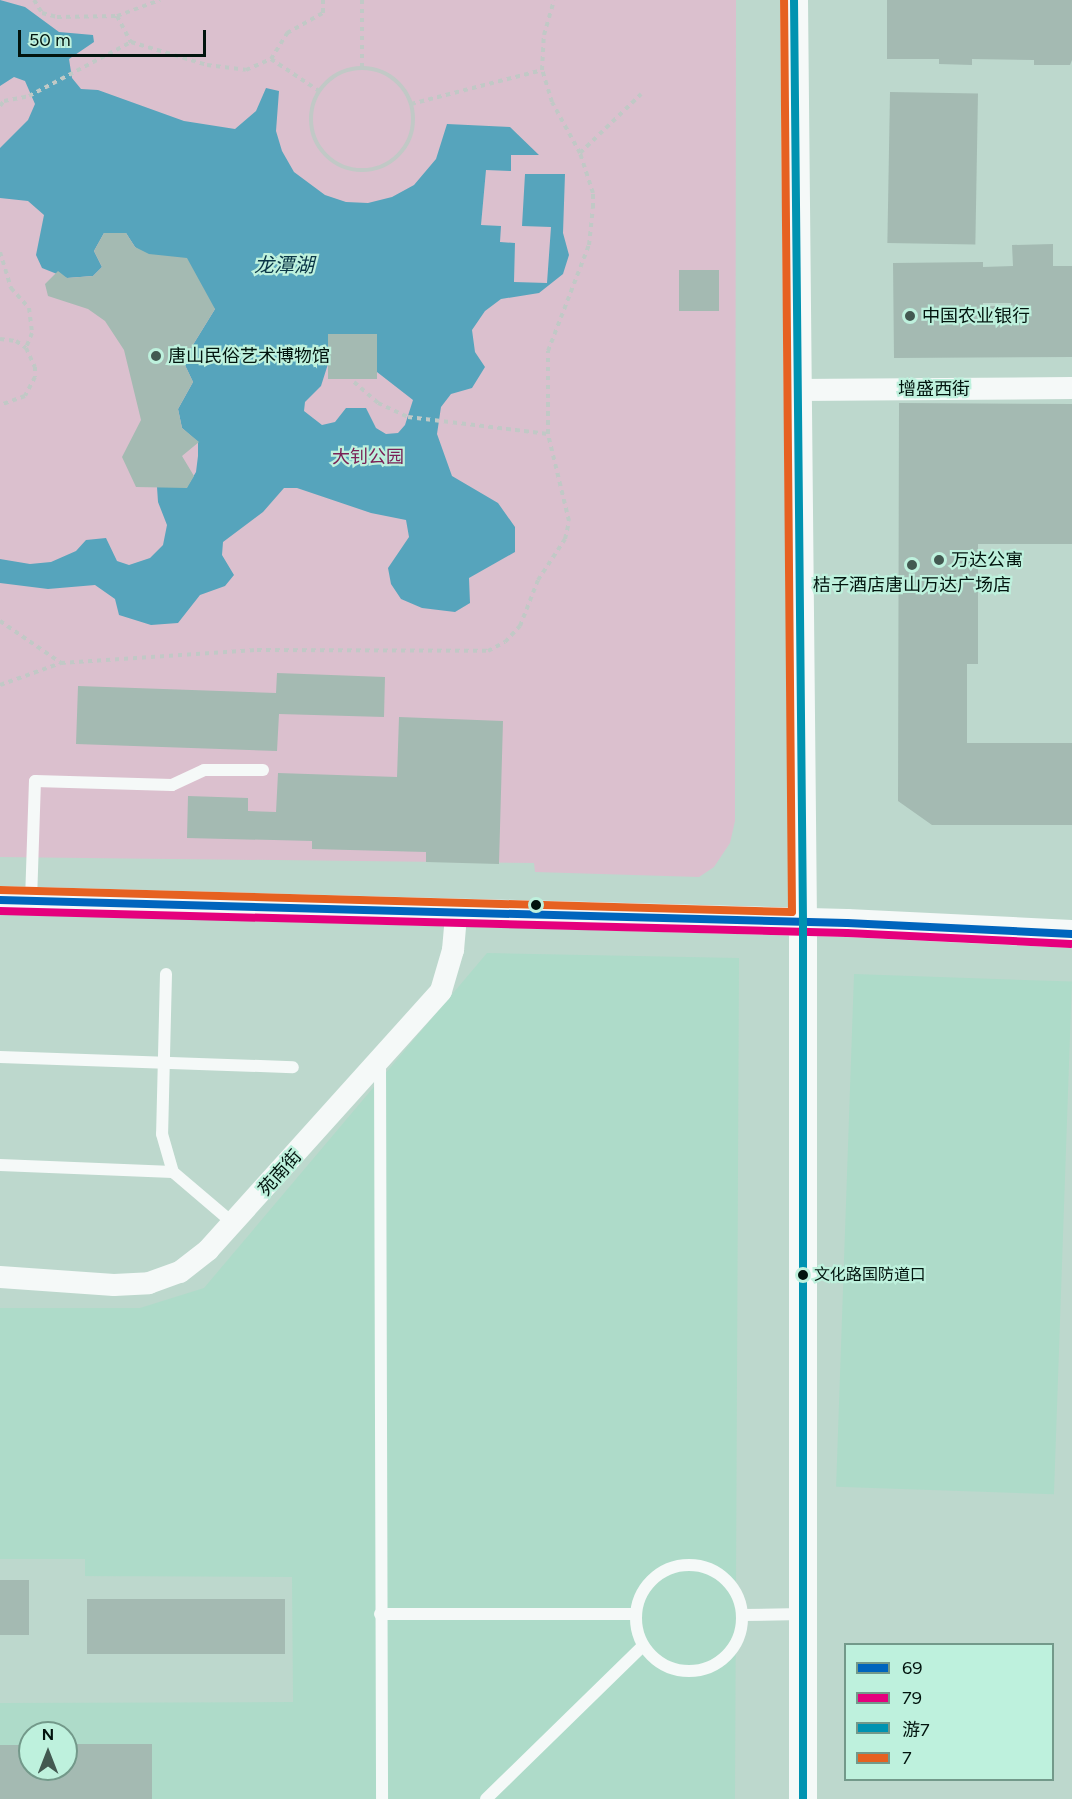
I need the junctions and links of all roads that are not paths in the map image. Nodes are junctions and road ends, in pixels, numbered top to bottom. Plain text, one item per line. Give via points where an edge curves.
1 (794, 0) edge
2 (1072, 388) edge
3 (796, 390) junction
4 (263, 771) dead end
5 (0, 900) edge
6 (31, 901) junction
7 (456, 912) junction
8 (803, 923) junction
9 (1072, 934) edge
10 (166, 974) dead end
11 (0, 1057) edge
12 (380, 1062) junction
13 (164, 1063) junction
14 (293, 1067) dead end
15 (0, 1165) edge
16 (173, 1172) junction
17 (234, 1224) junction
18 (0, 1277) edge
19 (380, 1614) junction
20 (635, 1614) junction
21 (803, 1614) junction
22 (742, 1615) junction
23 (643, 1646) junction
24 (382, 1799) edge
25 (486, 1799) edge
26 (803, 1799) edge

1 - 3 street
2 - 3 street, 增盛西街
3 - 8 street
4 - 6 lane via 204,770 172,785 35,780
5 - 6 street
6 - 7 street
7 - 8 street
7 - 12 street, 苑南街 via 453,950 441,991
8 - 9 street
8 - 21 street
10 - 13 lane
11 - 13 lane
12 - 17 street, 苑南街
12 - 19 lane
13 - 14 lane
13 - 16 lane via 162,1134
15 - 16 lane
16 - 17 lane
17 - 18 street, 苑南街 via 180,1272 149,1282 114,1285
19 - 20 lane
19 - 24 lane
20 - 22 lane via 649,1582 680,1565 698,1565 729,1582
20 - 23 lane
21 - 22 lane
21 - 26 street
22 - 23 lane via 741,1632 733,1648 705,1668 670,1668
23 - 25 lane

